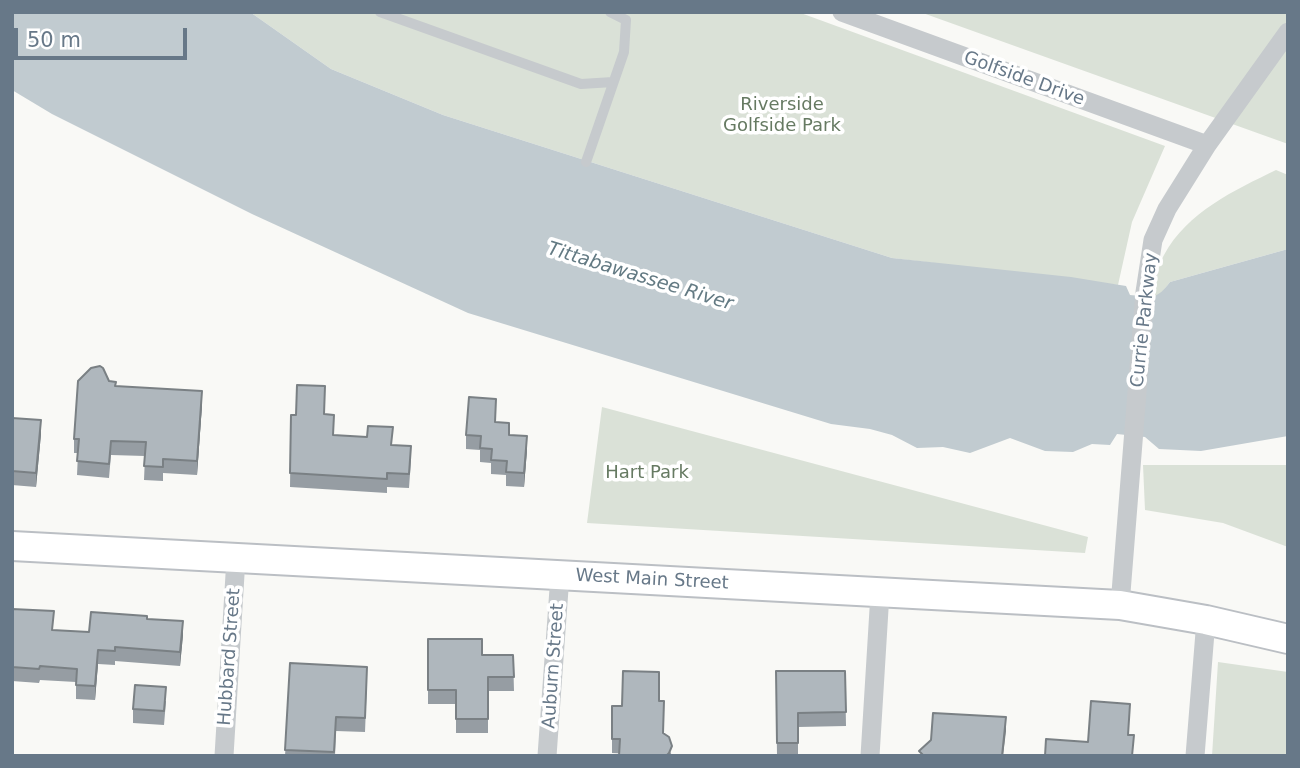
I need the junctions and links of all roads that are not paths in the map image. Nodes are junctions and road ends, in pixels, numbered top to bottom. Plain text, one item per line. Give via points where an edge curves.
1 (380, 12) edge
2 (610, 12) edge
3 (842, 12) edge
4 (1288, 32) edge
5 (613, 82) junction
6 (1207, 145) junction
7 (586, 162) dead end
8 (12, 546) edge
9 (236, 558) junction
10 (560, 575) junction
11 (880, 593) junction
12 (1120, 606) junction
13 (1206, 620) junction
14 (1288, 639) edge
15 (224, 756) edge
16 (547, 756) edge
17 (870, 756) edge
18 (1195, 756) edge

1 - 5 lane via 581,84
2 - 5 lane via 626,20 624,52
3 - 6 street, Golfside Drive
4 - 6 street, Currie Parkway
5 - 7 lane
6 - 12 street, Currie Parkway via 1153,240
8 - 9 street, West Main Street
9 - 10 street, West Main Street
9 - 15 street, Hubbard Street
10 - 11 street, West Main Street
10 - 16 street, Auburn Street
11 - 12 street, West Main Street
11 - 17 street
12 - 13 street, West Main Street
13 - 14 street, West Main Street
13 - 18 street

